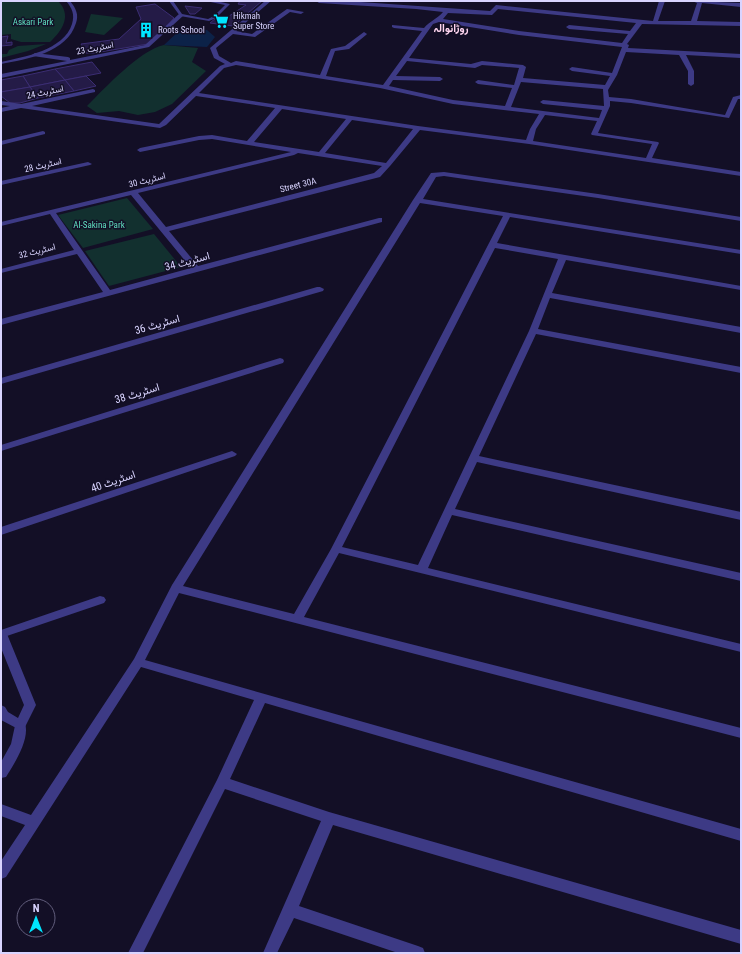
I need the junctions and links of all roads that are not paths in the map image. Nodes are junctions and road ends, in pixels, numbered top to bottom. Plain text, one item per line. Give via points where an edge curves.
1 (171, 1) edge
2 (208, 1) edge
3 (268, 1) edge
4 (319, 1) edge
5 (422, 1) edge
6 (662, 1) edge
7 (695, 1) edge
8 (700, 1) edge
9 (70, 2) edge
10 (741, 5) edge
11 (418, 8) junction
12 (301, 12) dead end
13 (447, 12) junction
14 (181, 15) junction
15 (439, 20) junction
16 (640, 22) junction
17 (655, 22) junction
18 (694, 22) junction
19 (741, 24) edge
20 (394, 26) dead end
21 (569, 27) dead end
22 (426, 30) junction
23 (233, 32) junction
24 (632, 33) junction
25 (364, 34) dead end
26 (623, 47) junction
27 (682, 54) junction
28 (35, 55) junction
29 (741, 56) edge
30 (406, 59) junction
31 (80, 60) junction
32 (1, 64) edge
33 (229, 64) junction
34 (572, 70) dead end
35 (1, 76) edge
36 (322, 76) junction
37 (614, 76) junction
38 (392, 78) junction
39 (440, 79) dead end
40 (520, 80) junction
41 (478, 82) dead end
42 (691, 84) dead end
43 (385, 87) junction
44 (516, 87) junction
45 (607, 87) junction
46 (93, 91) dead end
47 (195, 94) junction
48 (741, 97) edge
49 (606, 99) junction
50 (543, 102) dead end
51 (1, 103) edge
52 (21, 106) junction
53 (280, 107) junction
54 (606, 108) junction
55 (507, 109) junction
56 (1, 110) edge
57 (543, 112) junction
58 (351, 117) junction
59 (601, 120) junction
60 (418, 128) junction
61 (43, 133) dead end
62 (529, 142) junction
63 (1, 143) edge
64 (249, 143) junction
65 (140, 150) dead end
66 (296, 151) junction
67 (320, 155) junction
68 (648, 160) junction
69 (88, 164) dead end
70 (388, 165) junction
71 (741, 174) edge
72 (1, 183) edge
73 (134, 192) junction
74 (417, 200) junction
75 (52, 212) junction
76 (508, 214) junction
77 (741, 219) edge
78 (379, 220) dead end
79 (1, 224) edge
80 (164, 230) junction
81 (492, 245) junction
82 (79, 252) junction
83 (741, 252) edge
84 (563, 257) junction
85 (197, 270) junction
86 (1, 271) edge
87 (320, 288) dead end
88 (741, 288) edge
89 (108, 294) junction
90 (547, 295) junction
91 (1, 322) edge
92 (741, 330) edge
93 (533, 331) junction
94 (280, 361) dead end
95 (741, 370) edge
96 (1, 381) edge
97 (1, 448) edge
98 (232, 454) dead end
99 (473, 458) junction
100 (450, 510) junction
101 (741, 516) edge
102 (1, 531) edge
103 (336, 548) junction
104 (422, 569) junction
105 (741, 577) edge
106 (176, 588) junction
107 (100, 600) dead end
108 (298, 618) junction
109 (1, 634) edge
110 (741, 648) edge
111 (138, 662) junction
112 (262, 697) junction
113 (1, 710) edge
114 (20, 725) junction
115 (741, 733) edge
116 (1, 773) edge
117 (222, 782) junction
118 (1, 810) edge
119 (329, 818) junction
120 (33, 822) junction
121 (741, 835) edge
122 (1, 873) edge
123 (290, 910) junction
124 (741, 937) edge
125 (134, 953) edge
126 (270, 953) edge
127 (418, 953) edge

1 - 14 lane
2 - 14 lane via 228,4 211,20
3 - 23 street
4 - 11 street
5 - 11 street
6 - 17 street
7 - 8 street
8 - 10 street
8 - 18 street
9 - 28 lane via 74,8 75,24 67,37 61,43
11 - 13 street
12 - 23 street via 289,10 253,36
13 - 15 street
13 - 16 street via 492,14 496,7
14 - 31 street, اسٹریٹ 23 via 147,46
15 - 22 street via 431,23
15 - 26 street
16 - 17 street
16 - 24 street
17 - 18 street
18 - 19 street
20 - 22 street
21 - 24 street
22 - 30 street
23 - 33 street via 212,48 216,57
24 - 26 street
25 - 36 street via 347,48 333,50
26 - 27 street
26 - 37 street
27 - 29 street
27 - 42 street via 691,71
28 - 31 street
28 - 32 lane
30 - 38 street
30 - 40 street via 475,66 474,64 482,63 523,67
31 - 35 street, اسٹریٹ 23
33 - 36 street
33 - 47 street via 222,67
34 - 37 street
36 - 43 street
37 - 45 street
38 - 39 street
38 - 43 street
40 - 44 street
40 - 45 street
41 - 44 street
43 - 55 street via 453,102
44 - 55 street
45 - 49 street
46 - 52 street, اسٹریٹ 24
47 - 52 street via 160,126
47 - 53 street
48 - 49 street via 735,98 727,117
49 - 54 street
50 - 54 street
51 - 52 street
52 - 56 street, اسٹریٹ 24
53 - 58 street
53 - 64 street
54 - 59 street
55 - 57 street
57 - 59 street
57 - 62 street
58 - 60 street
58 - 67 street
59 - 68 street via 594,134 656,143
60 - 62 street
60 - 70 street, Street 30A
61 - 63 street
62 - 68 street
64 - 65 street via 199,138
64 - 66 street
66 - 67 street
66 - 73 street, اسٹریٹ 30
67 - 70 street
68 - 71 street
69 - 72 street, اسٹریٹ 28
70 - 80 street, Street 30A via 377,175
73 - 75 street, اسٹریٹ 30
73 - 80 street
74 - 76 street
74 - 77 street via 434,175 444,174
74 - 106 street
75 - 79 street, اسٹریٹ 30
75 - 82 street
76 - 81 street
76 - 83 street
78 - 85 street, اسٹریٹ 34
80 - 85 street
81 - 84 street
81 - 103 street
82 - 86 street, اسٹریٹ 32
82 - 89 street
84 - 88 street
84 - 90 street
85 - 89 street, اسٹریٹ 34
87 - 96 street, اسٹریٹ 36
89 - 91 street, اسٹریٹ 34
90 - 92 street
90 - 93 street
93 - 95 street
93 - 99 street
94 - 97 street, اسٹریٹ 38
98 - 102 street, اسٹریٹ 40
99 - 100 street
99 - 101 street
100 - 104 street
100 - 105 street
103 - 104 street
103 - 108 street
104 - 110 street
106 - 108 street
106 - 111 street
107 - 109 street
108 - 115 street via 567,690
109 - 114 street via 30,705
111 - 112 street
111 - 120 street
112 - 117 street
112 - 121 street
113 - 114 street via 3,715
114 - 116 street via 18,744
117 - 119 street
117 - 125 street
118 - 120 street
119 - 123 street
119 - 124 street
120 - 122 street
123 - 126 street
123 - 127 street

